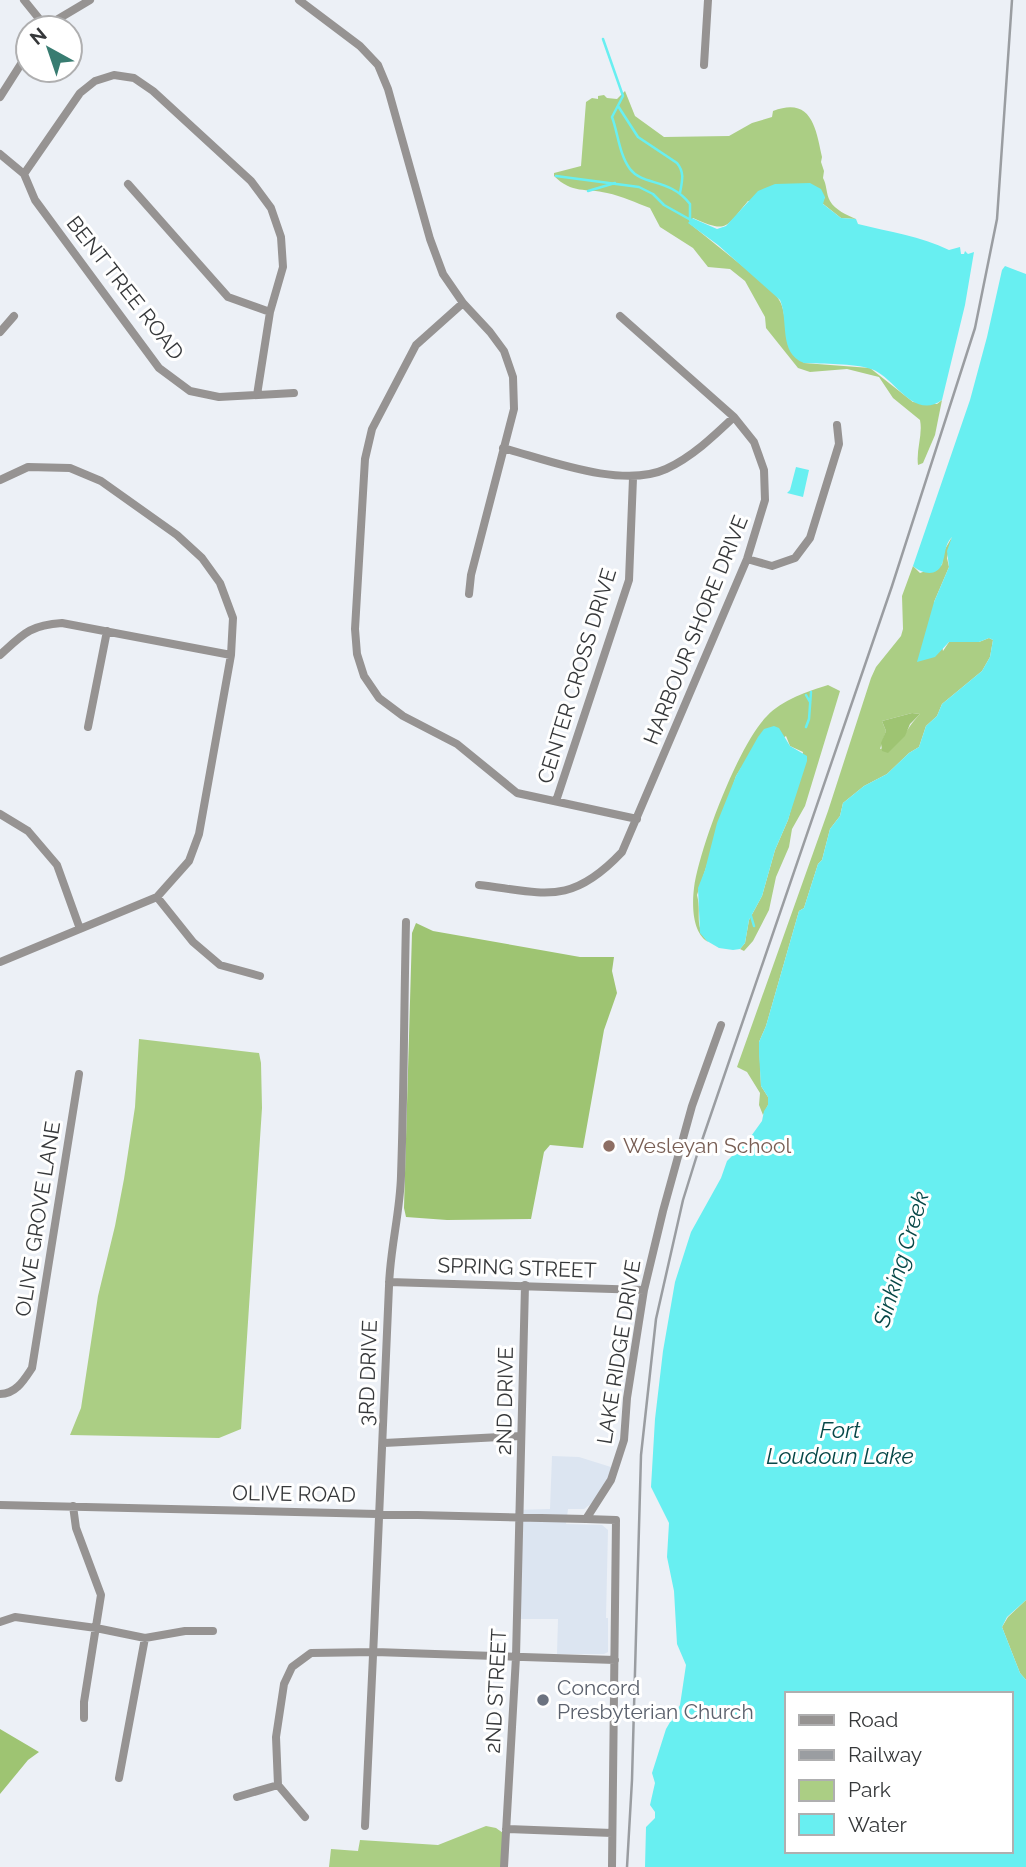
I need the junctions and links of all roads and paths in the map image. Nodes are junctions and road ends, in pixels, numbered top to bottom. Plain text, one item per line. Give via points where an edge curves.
1 (90, 0) edge
2 (299, 0) edge
3 (708, 0) edge
4 (66, 14) edge
5 (704, 65) dead end
6 (14, 74) edge
7 (0, 97) edge
8 (0, 154) edge
9 (24, 174) junction
10 (128, 184) dead end
11 (463, 303) junction
12 (270, 312) junction
13 (14, 316) dead end
14 (620, 316) dead end
15 (0, 332) edge
16 (294, 393) dead end
17 (257, 396) junction
18 (734, 417) junction
19 (836, 425) dead end
20 (503, 448) junction
21 (633, 478) junction
22 (0, 481) edge
23 (747, 559) junction
24 (469, 594) dead end
25 (107, 631) junction
26 (0, 655) edge
27 (231, 655) junction
28 (88, 727) dead end
29 (556, 801) junction
30 (0, 814) edge
31 (637, 819) junction
32 (480, 885) dead end
33 (157, 897) junction
34 (406, 922) dead end
35 (80, 929) junction
36 (0, 962) edge
37 (260, 976) dead end
38 (721, 1025) dead end
39 (79, 1074) dead end
40 (389, 1282) junction
41 (525, 1285) junction
42 (644, 1290) junction
43 (0, 1394) edge
44 (522, 1436) junction
45 (384, 1443) junction
46 (0, 1504) edge
47 (73, 1506) junction
48 (377, 1514) junction
49 (520, 1517) junction
50 (586, 1519) junction
51 (0, 1622) edge
52 (96, 1628) junction
53 (213, 1631) dead end
54 (145, 1637) junction
55 (374, 1652) junction
56 (516, 1657) junction
57 (615, 1660) junction
58 (84, 1718) dead end
59 (119, 1778) dead end
60 (278, 1785) junction
61 (237, 1797) dead end
62 (304, 1818) dead end
63 (365, 1826) dead end
64 (506, 1829) junction
65 (612, 1833) junction
66 (504, 1867) edge
67 (612, 1867) edge

1 - 4 street
2 - 11 street via 378,65 430,239 443,274
3 - 5 street
6 - 7 street
8 - 9 street, BENT TREE ROAD
9 - 12 street via 80,93 94,81 114,75 134,78 251,181 271,208 281,237 283,267
9 - 17 street, BENT TREE ROAD via 35,200 159,368 190,391 219,397
10 - 12 street via 228,297
11 - 20 street via 504,351 513,377 514,410
11 - 29 street via 416,345 372,429 365,459 357,654 364,676 379,698 403,716 457,744 517,793
12 - 17 street
13 - 15 street
14 - 18 street, HARBOUR SHORE DRIVE
16 - 17 street, BENT TREE ROAD
18 - 21 street via 701,447 665,469
18 - 23 street, HARBOUR SHORE DRIVE via 754,442 764,470 765,500
19 - 23 street via 839,444 810,538 795,558 772,566
20 - 21 street
20 - 24 street
21 - 29 street, CENTER CROSS DRIVE via 629,580
22 - 27 street via 28,467 70,468 101,481 177,535 220,583 233,618
23 - 31 street, HARBOUR SHORE DRIVE
25 - 26 street via 62,623 40,625
25 - 27 street
25 - 28 street
27 - 33 street via 199,834 190,861
29 - 31 street
30 - 35 street via 29,831 57,865
31 - 32 street, HARBOUR SHORE DRIVE via 622,852 585,884 545,893
33 - 35 street
33 - 37 street via 193,943 220,965
34 - 40 street, 3RD DRIVE via 401,1179
35 - 36 street
38 - 42 street, LAKE RIDGE DRIVE via 692,1106
39 - 43 street, OLIVE GROVE LANE via 32,1368 20,1386
40 - 41 street, SPRING STREET
40 - 45 street, 3RD DRIVE
41 - 42 street, SPRING STREET
41 - 44 street, 2ND DRIVE
42 - 50 street, LAKE RIDGE DRIVE via 624,1440 611,1480
44 - 45 street
44 - 49 street, 2ND DRIVE
45 - 48 street, 3RD DRIVE
46 - 47 street, OLIVE ROAD
47 - 48 street, OLIVE ROAD
47 - 52 street via 76,1528 101,1595
48 - 49 street, OLIVE ROAD
48 - 55 street, 3RD DRIVE
49 - 50 street, OLIVE ROAD
49 - 56 street, 2ND STREET
50 - 57 street via 616,1520
51 - 52 street via 15,1617
52 - 54 street
52 - 58 street
53 - 54 street
54 - 59 street
55 - 56 street
55 - 60 street via 311,1653 292,1667 284,1684 276,1737
55 - 63 street, 3RD DRIVE
56 - 57 street
56 - 64 street, 2ND STREET
57 - 65 street
60 - 61 street
60 - 62 street
64 - 65 street
64 - 66 street, 2ND STREET
65 - 67 street

